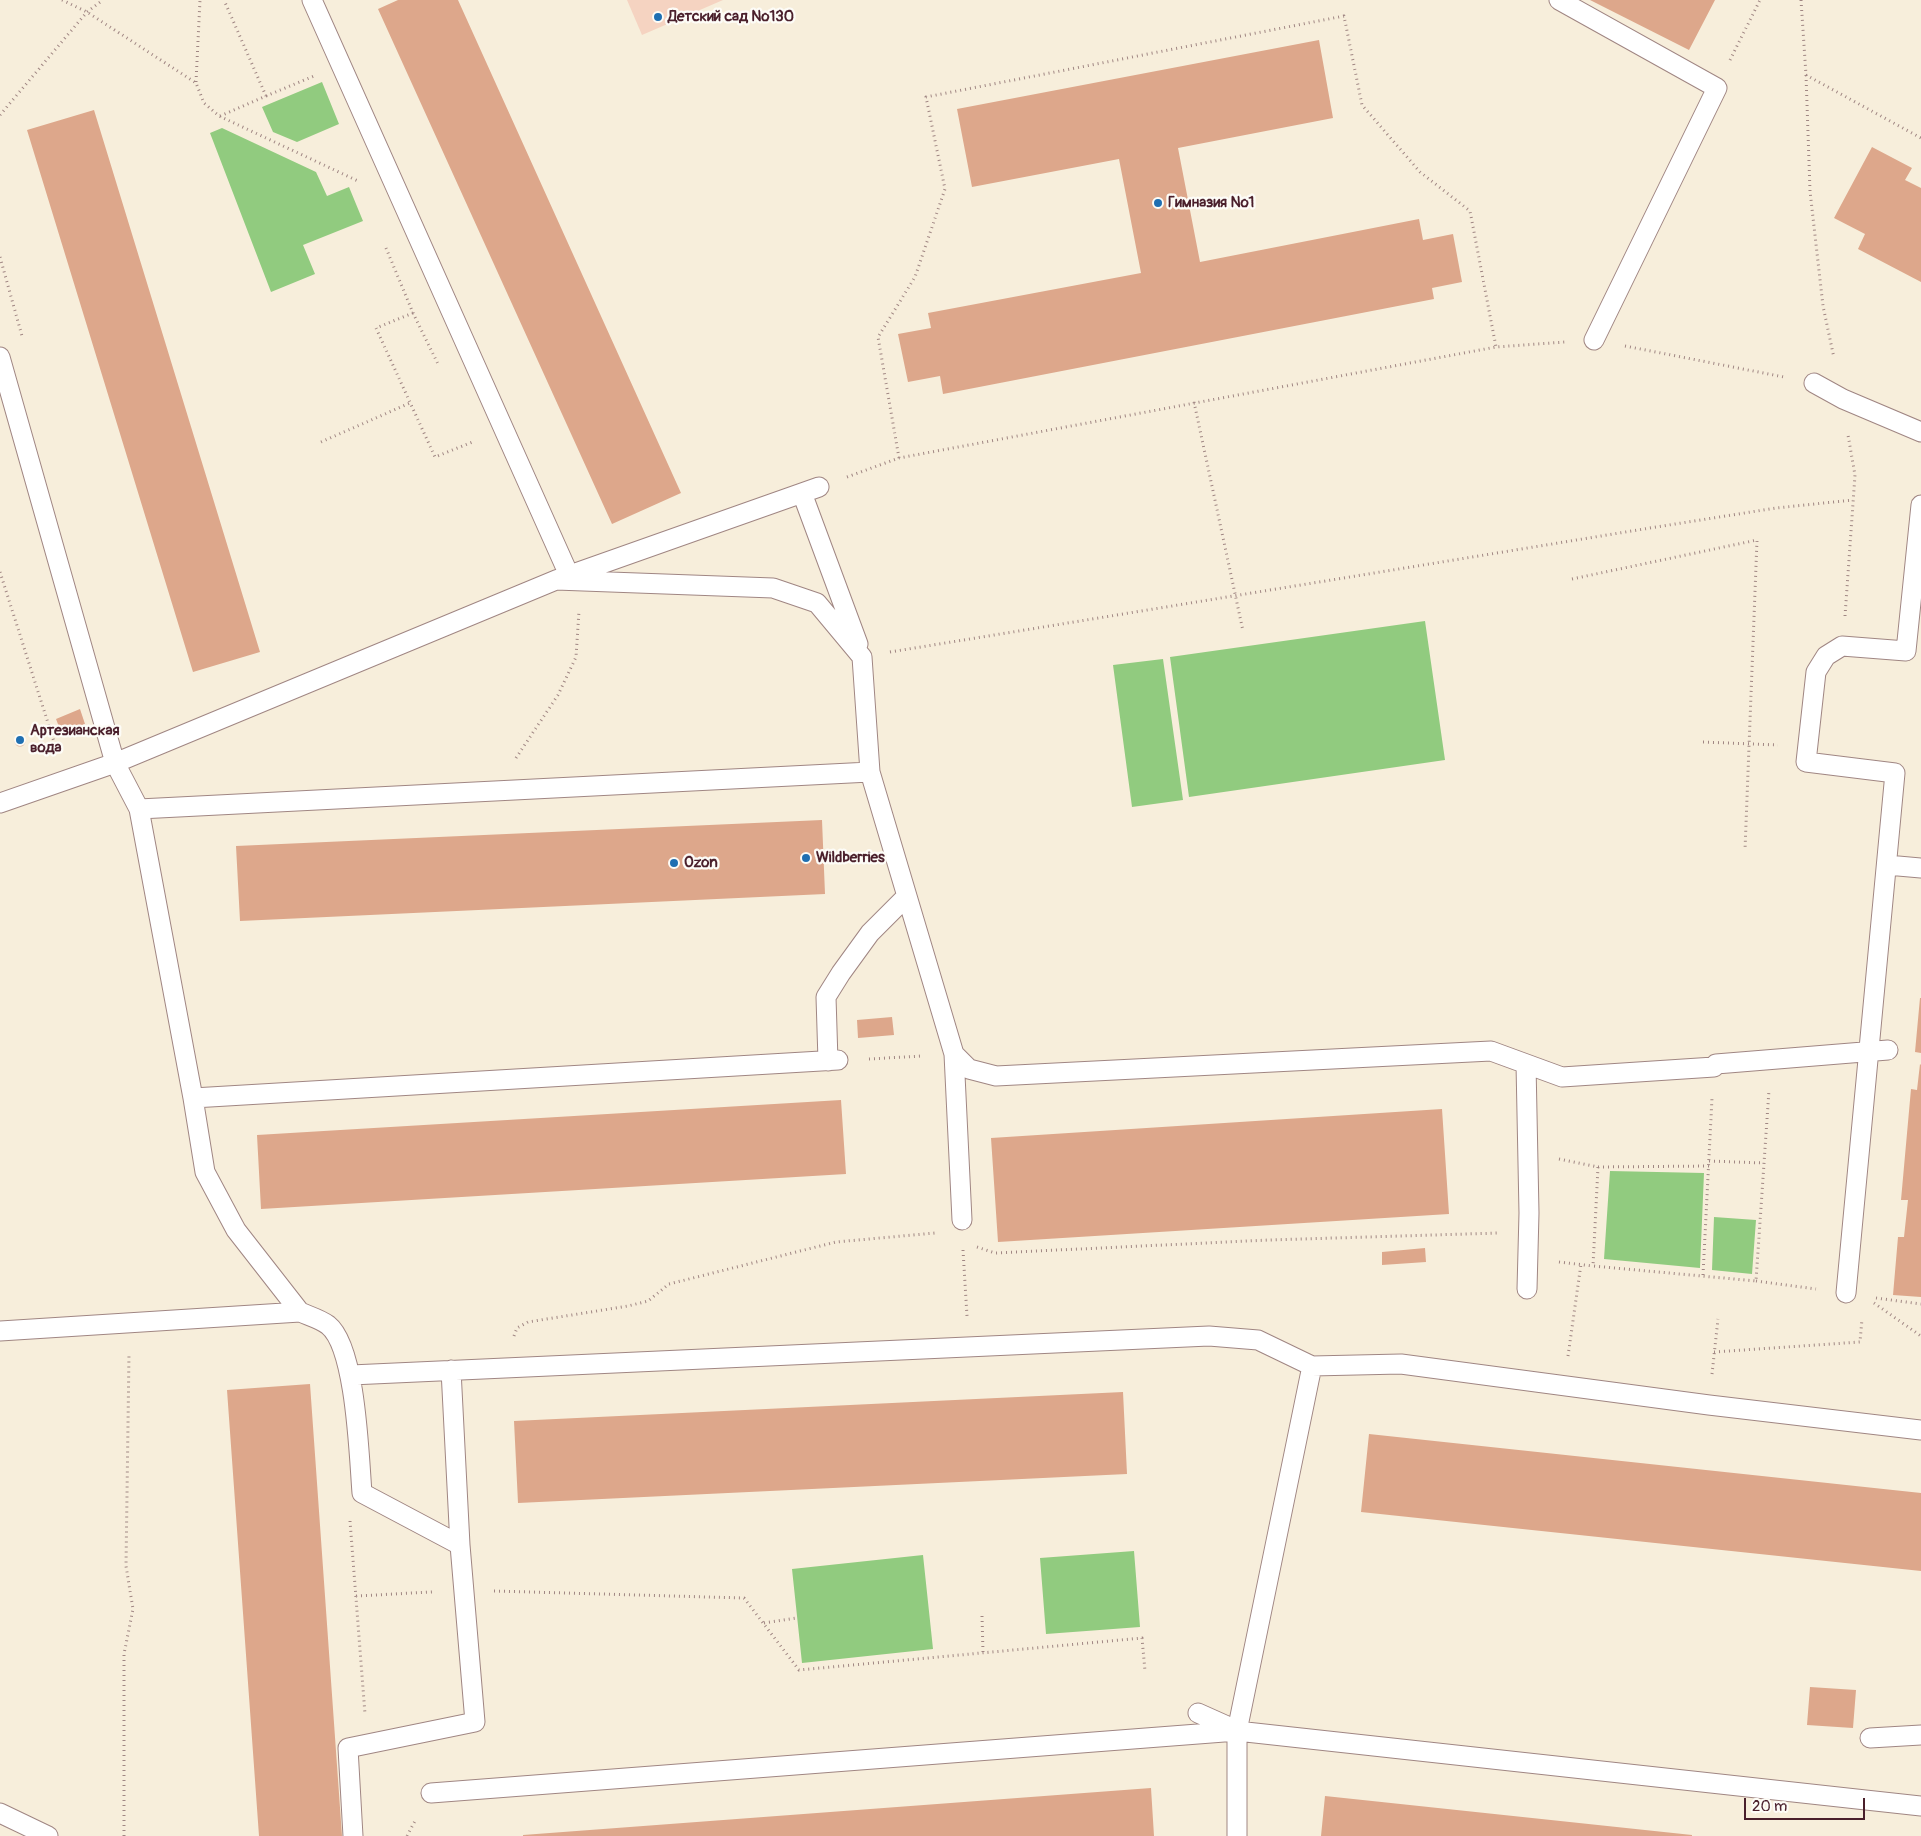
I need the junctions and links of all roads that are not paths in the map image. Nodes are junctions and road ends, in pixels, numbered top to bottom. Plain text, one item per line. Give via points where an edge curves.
1 (312, 0) edge
2 (1559, 0) edge
3 (1594, 340) road end
4 (0, 356) edge
5 (1814, 383) road end
6 (1921, 432) edge
7 (1921, 505) edge
8 (569, 579) junction
9 (862, 657) junction
10 (115, 763) junction
11 (870, 772) junction
12 (0, 803) edge
13 (139, 809) junction
14 (1887, 865) junction
15 (1921, 868) edge
16 (907, 896) junction
17 (1879, 1051) junction
18 (954, 1054) junction
19 (1526, 1064) junction
20 (193, 1098) junction
21 (962, 1220) dead end
22 (1527, 1289) dead end
23 (1846, 1293) road end
24 (300, 1312) junction
25 (0, 1331) edge
26 (1312, 1366) junction
27 (451, 1370) junction
28 (351, 1375) junction
29 (1921, 1430) edge
30 (460, 1545) junction
31 (1198, 1712) dead end
32 (1238, 1731) junction
33 (1921, 1735) edge
34 (1870, 1738) dead end
35 (431, 1793) dead end
36 (1921, 1806) edge
37 (0, 1813) edge
38 (48, 1836) edge
39 (353, 1836) edge
40 (1237, 1836) edge

1 - 8 lane
2 - 3 lane via 1717,88
4 - 10 lane
5 - 6 lane
7 - 14 lane via 1906,651 1842,646 1826,656 1816,672 1806,762 1895,773
8 - 9 lane via 773,588 817,603
8 - 9 lane via 811,490
8 - 10 lane
9 - 11 lane
10 - 12 lane
10 - 13 lane
11 - 13 lane
11 - 16 lane
13 - 20 lane
14 - 15 lane
14 - 17 lane
16 - 18 lane
16 - 20 lane via 870,933 826,997 833,1061
17 - 19 lane via 1562,1077
17 - 23 lane
18 - 19 lane via 969,1069 996,1076 1491,1051
18 - 21 lane
19 - 22 lane
20 - 24 lane via 205,1172 236,1230
24 - 25 lane
24 - 28 lane via 329,1326 343,1349
26 - 27 lane via 1258,1340 1209,1336
26 - 29 lane via 1401,1364
26 - 32 lane
27 - 28 lane
27 - 30 lane
28 - 30 lane via 362,1493
30 - 39 lane via 475,1722 348,1748
31 - 32 lane
32 - 35 lane
32 - 36 lane
32 - 40 lane
33 - 34 lane
37 - 38 lane

